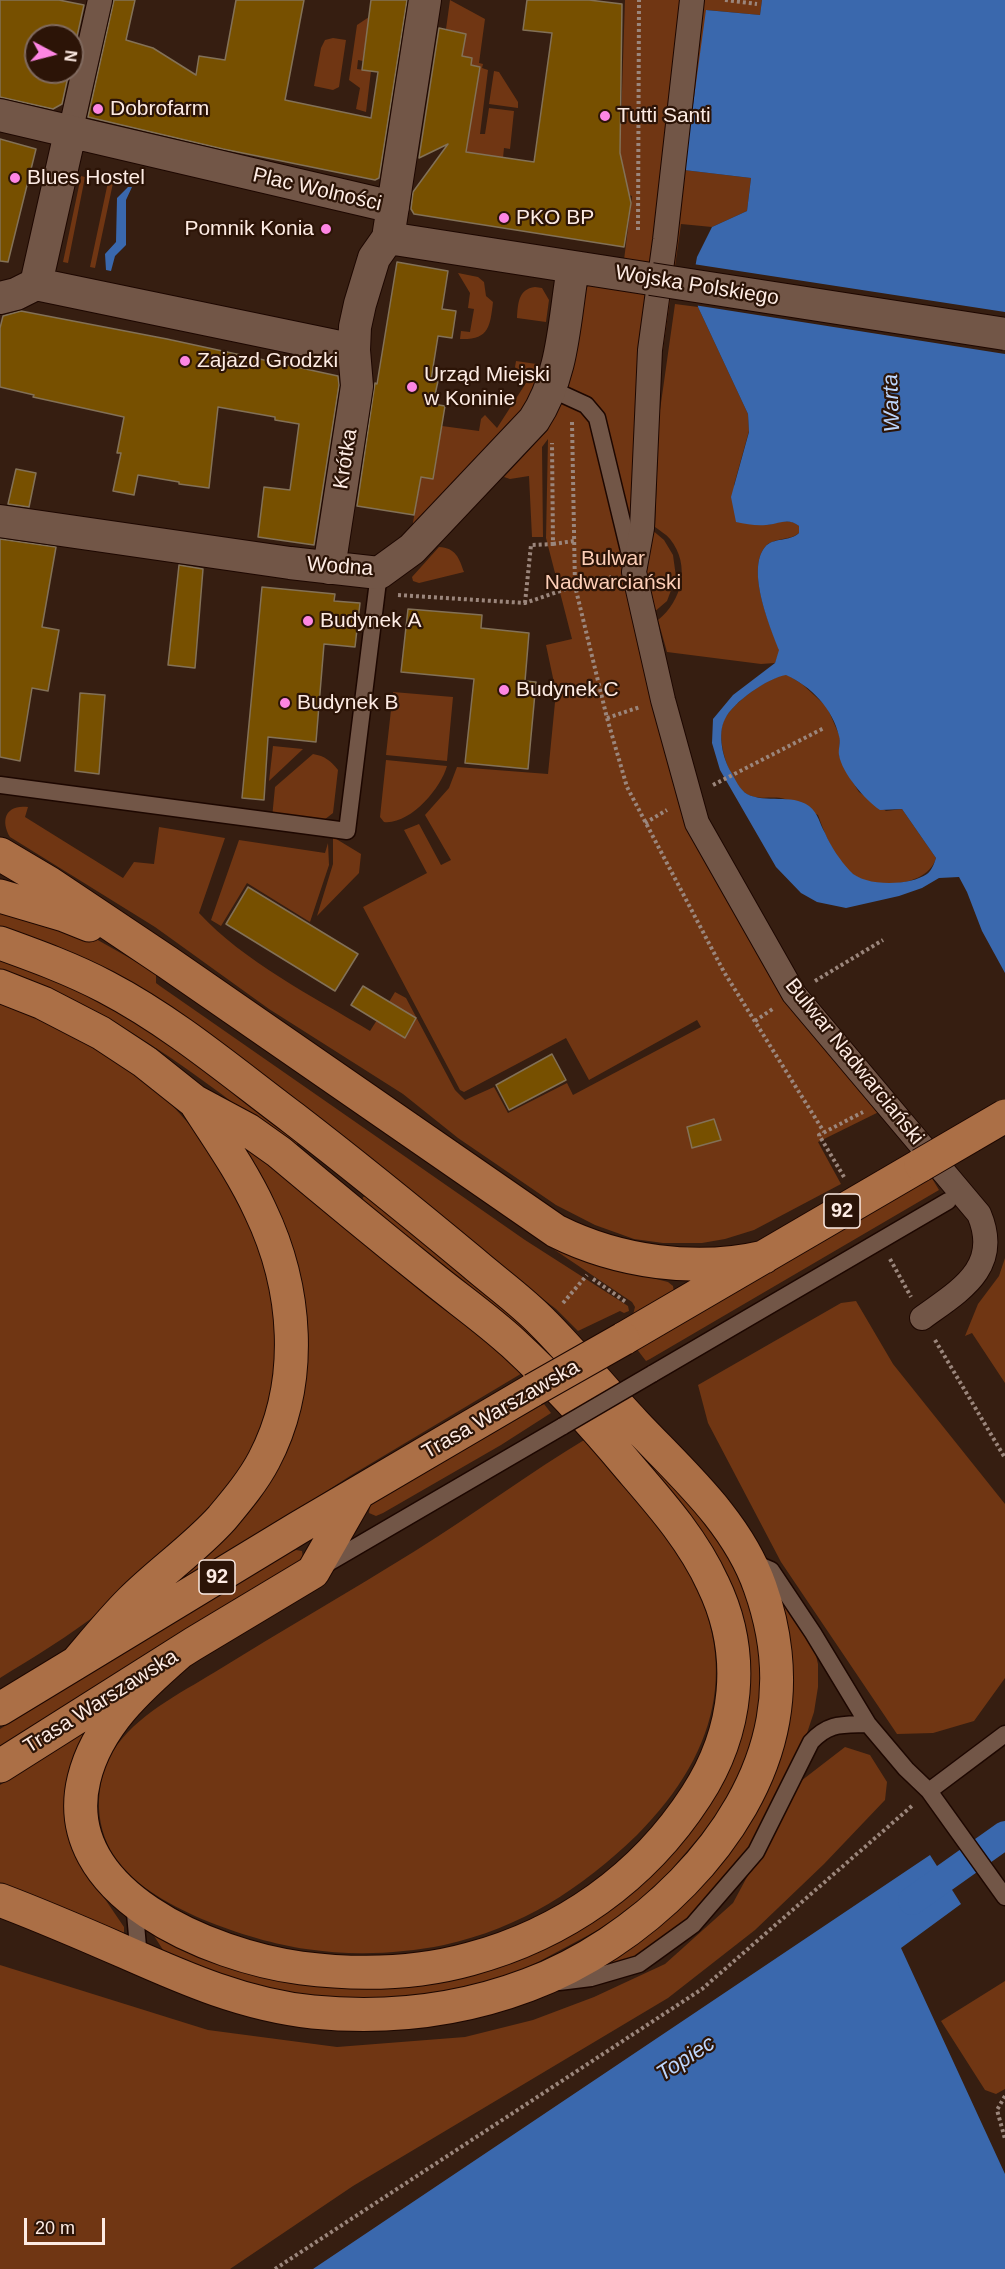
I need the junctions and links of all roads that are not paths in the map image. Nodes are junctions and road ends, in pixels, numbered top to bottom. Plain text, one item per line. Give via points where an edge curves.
1 (100, 0) edge
2 (425, 0) edge
3 (692, 0) edge
4 (0, 115) edge
5 (70, 133) junction
6 (393, 207) junction
7 (388, 238) junction
8 (573, 268) junction
9 (36, 284) junction
10 (0, 298) edge
11 (1005, 334) edge
12 (354, 350) junction
13 (562, 393) junction
14 (0, 521) edge
15 (329, 568) junction
16 (379, 573) junction
17 (627, 574) junction
18 (0, 785) edge
19 (0, 854) edge
20 (0, 897) edge
21 (0, 943) edge
22 (167, 962) junction
23 (0, 986) edge
24 (194, 1101) junction
25 (1005, 1116) edge
26 (339, 1153) junction
27 (315, 1182) junction
28 (948, 1201) dead end
29 (764, 1257) junction
30 (922, 1318) road end
31 (358, 1493) junction
32 (298, 1528) junction
33 (337, 1531) junction
34 (376, 1536) junction
35 (749, 1561) junction
36 (314, 1572) junction
37 (179, 1653) junction
38 (77, 1662) junction
39 (0, 1709) edge
40 (868, 1724) junction
41 (1005, 1734) edge
42 (0, 1766) edge
43 (929, 1791) junction
44 (1005, 1897) edge
45 (0, 1900) edge
46 (134, 1901) junction
47 (139, 1958) junction
48 (528, 1985) junction

1 - 5 street
2 - 6 street
3 - 17 street, Bulwar Nadwarciański via 650,350 642,528
4 - 5 street, Plac Wolności
5 - 6 street, Plac Wolności
5 - 9 street
6 - 7 street, Plac Wolności
7 - 8 street, Wojska Polskiego
7 - 12 street, Plac Wolności via 374,258 367,279 355,327
8 - 11 street, Wojska Polskiego, bridge
8 - 13 street, Wodna via 558,361
9 - 10 street
9 - 12 street
12 - 15 street, Krótka via 357,386
13 - 16 street, Wodna via 412,549
13 - 17 lane via 586,405 597,418
14 - 15 street, Wodna
15 - 16 street, Wodna
16 - 18 lane via 346,831
17 - 30 street, Bulwar Nadwarciański via 697,823 794,994 979,1214 984,1227 981,1263 975,1275 967,1286
19 - 22 main road
20 - 22 main road via 74,918
21 - 26 main road via 81,974 139,1006
22 - 29 main road via 556,1231 609,1252 656,1261 705,1263
23 - 24 main road via 101,1033
24 - 27 main road via 248,1130
24 - 38 main road via 248,1186 277,1250 290,1315 289,1383 273,1440 244,1492 204,1535 132,1600
25 - 29 main road, Trasa Warszawska / 92, bridge
26 - 27 lane
26 - 35 main road via 540,1320 710,1504
27 - 46 main road via 513,1344 599,1431 675,1521 710,1578 727,1621 734,1665 730,1716 722,1747 700,1790 670,1832 633,1871 568,1919 528,1940 492,1952 454,1963 396,1971 345,1972 299,1967 214,1945
28 - 34 lane, Trasa Warszawska / 92, bridge
29 - 31 main road, Trasa Warszawska / 92, bridge
31 - 32 main road, Trasa Warszawska / 92
31 - 33 main road
32 - 33 lane
32 - 38 main road, Trasa Warszawska / 92
33 - 34 lane
33 - 36 main road
34 - 36 lane, Trasa Warszawska / 92
35 - 40 lane via 771,1570
35 - 48 main road via 771,1625 777,1685 767,1744 750,1787 713,1845 662,1902 606,1946
36 - 37 main road, Trasa Warszawska / 92
37 - 42 main road, Trasa Warszawska / 92
37 - 46 main road via 137,1690 114,1718 91,1758 83,1785 82,1816 90,1850 102,1872
38 - 39 main road, Trasa Warszawska / 92
40 - 43 lane
40 - 48 lane via 822,1730 811,1742 756,1852 693,1925 639,1964 591,1978
41 - 43 lane
43 - 44 lane
45 - 47 main road
46 - 47 lane
47 - 48 main road via 229,1995 292,2010 333,2014 399,2013 447,2007

